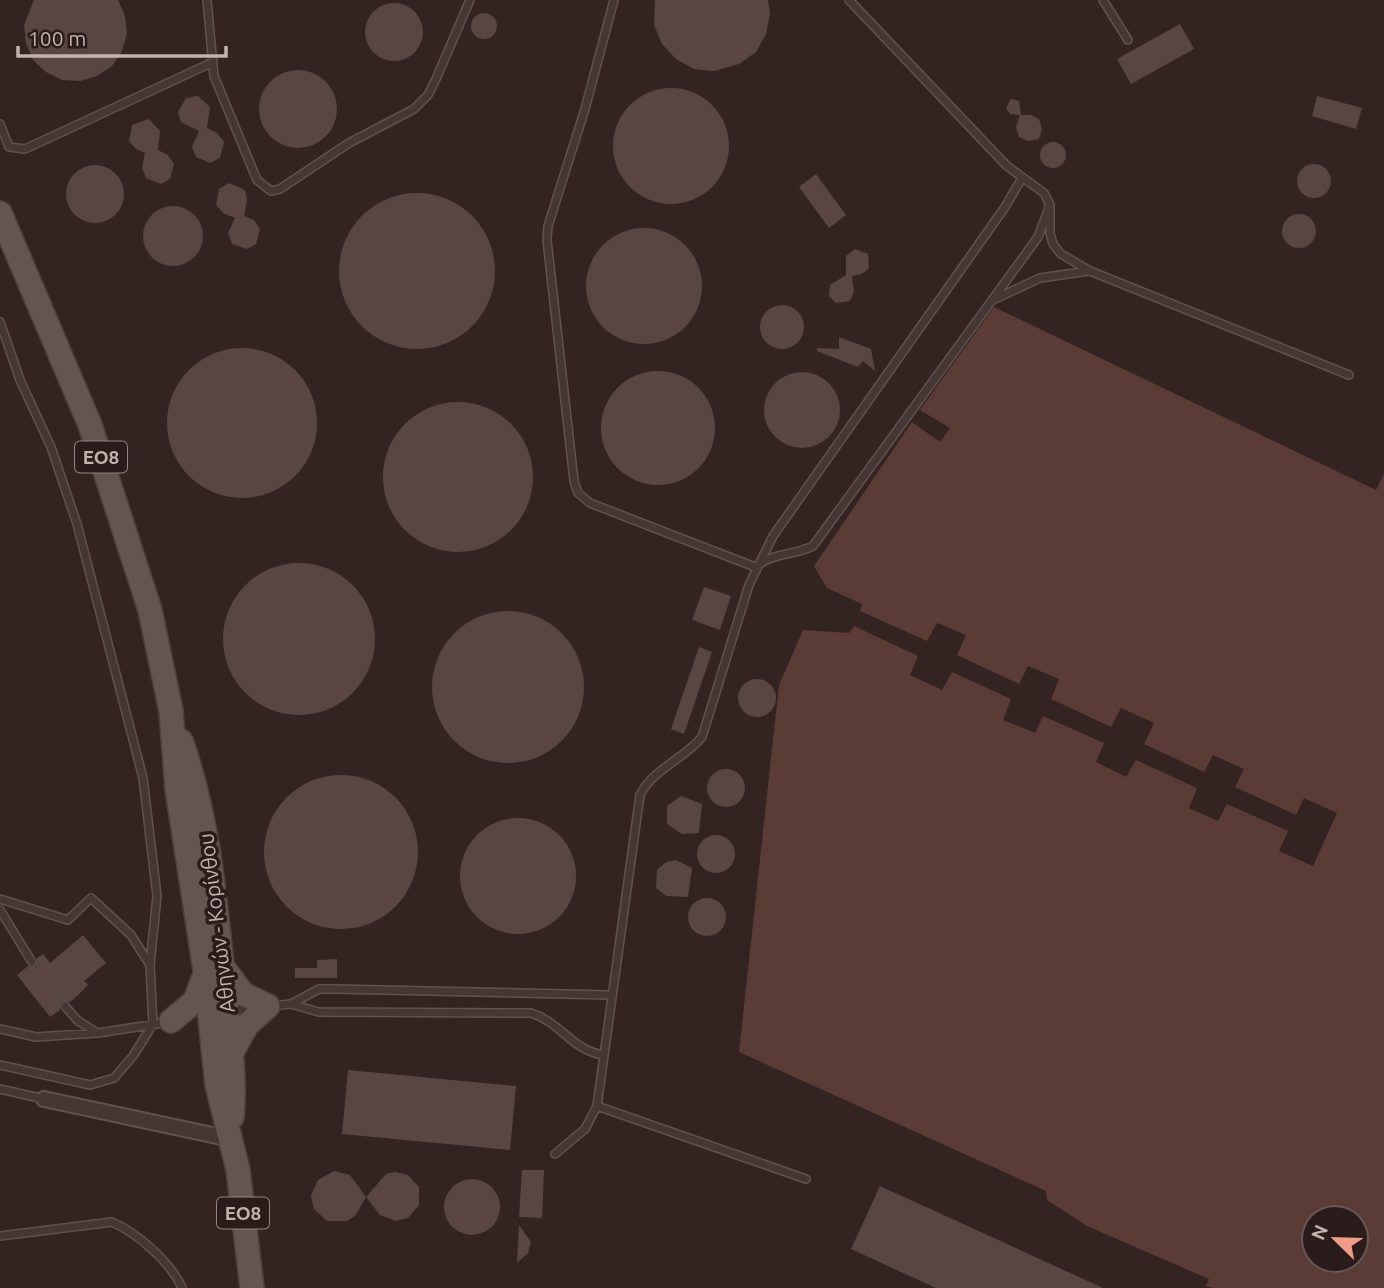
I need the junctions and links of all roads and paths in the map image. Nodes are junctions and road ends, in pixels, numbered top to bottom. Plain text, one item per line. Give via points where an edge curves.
1 (207, 0) edge
2 (470, 0) edge
3 (614, 0) edge
4 (849, 0) edge
5 (1103, 0) edge
6 (1128, 40) dead end
7 (211, 64) junction
8 (0, 124) edge
9 (1021, 178) junction
10 (1051, 205) junction
11 (0, 213) edge
12 (1090, 271) junction
13 (986, 308) junction
14 (0, 322) edge
15 (1349, 375) dead end
16 (755, 568) junction
17 (0, 899) edge
18 (0, 910) edge
19 (32, 962) dead end
20 (150, 965) junction
21 (213, 968) junction
22 (610, 995) junction
23 (279, 1005) junction
24 (65, 1006) dead end
25 (218, 1013) junction
26 (162, 1023) junction
27 (0, 1029) edge
28 (98, 1033) junction
29 (223, 1052) junction
30 (604, 1055) junction
31 (0, 1065) edge
32 (0, 1089) edge
33 (44, 1099) joint
34 (597, 1106) junction
35 (231, 1139) junction
36 (555, 1154) dead end
37 (806, 1179) dead end
38 (0, 1236) edge
39 (182, 1288) edge
40 (252, 1288) edge

1 - 7 lane
2 - 7 lane via 436,79 414,109 349,143 280,189 271,191 257,180
3 - 16 lane via 548,226 574,481 578,493 590,503
4 - 9 lane
5 - 6 lane
7 - 8 lane via 25,149 9,147
9 - 10 lane via 1044,192
9 - 16 lane
10 - 12 lane via 1053,244
10 - 13 lane via 1045,227
11 - 21 main road, Αθηνών - Κορίνθου / ΕΟ8 via 90,425 150,610 171,711 198,788 209,854
12 - 13 lane via 1040,278 1001,295
12 - 15 lane
13 - 16 lane via 823,537 804,551 775,554
14 - 20 lane via 78,524 143,778 157,896
16 - 22 lane via 702,737 692,750 647,781 640,794
17 - 20 lane via 68,920 91,898 131,935
18 - 19 lane
20 - 26 lane
21 - 23 main road via 243,993
21 - 25 main road, Αθηνών - Κορίνθου / ΕΟ8
21 - 26 main road via 195,1001
22 - 23 lane via 319,989
22 - 30 lane
23 - 25 lane
23 - 29 main road via 247,1025
23 - 30 lane via 319,1012 531,1013 556,1024 575,1046
24 - 28 lane
25 - 26 lane
25 - 29 main road, Αθηνών - Κορίνθου / ΕΟ8
26 - 28 lane
26 - 29 main road via 198,1031
26 - 31 lane via 114,1078 90,1085
27 - 28 lane via 36,1037
29 - 35 main road, Αθηνών - Κορίνθου / ΕΟ8 via 217,1086
30 - 34 lane
32 - 33 lane
33 - 35 street
34 - 36 lane via 575,1140
34 - 37 lane
35 - 40 main road, Αθηνών - Κορίνθου / ΕΟ8
38 - 39 lane via 112,1222 145,1245

